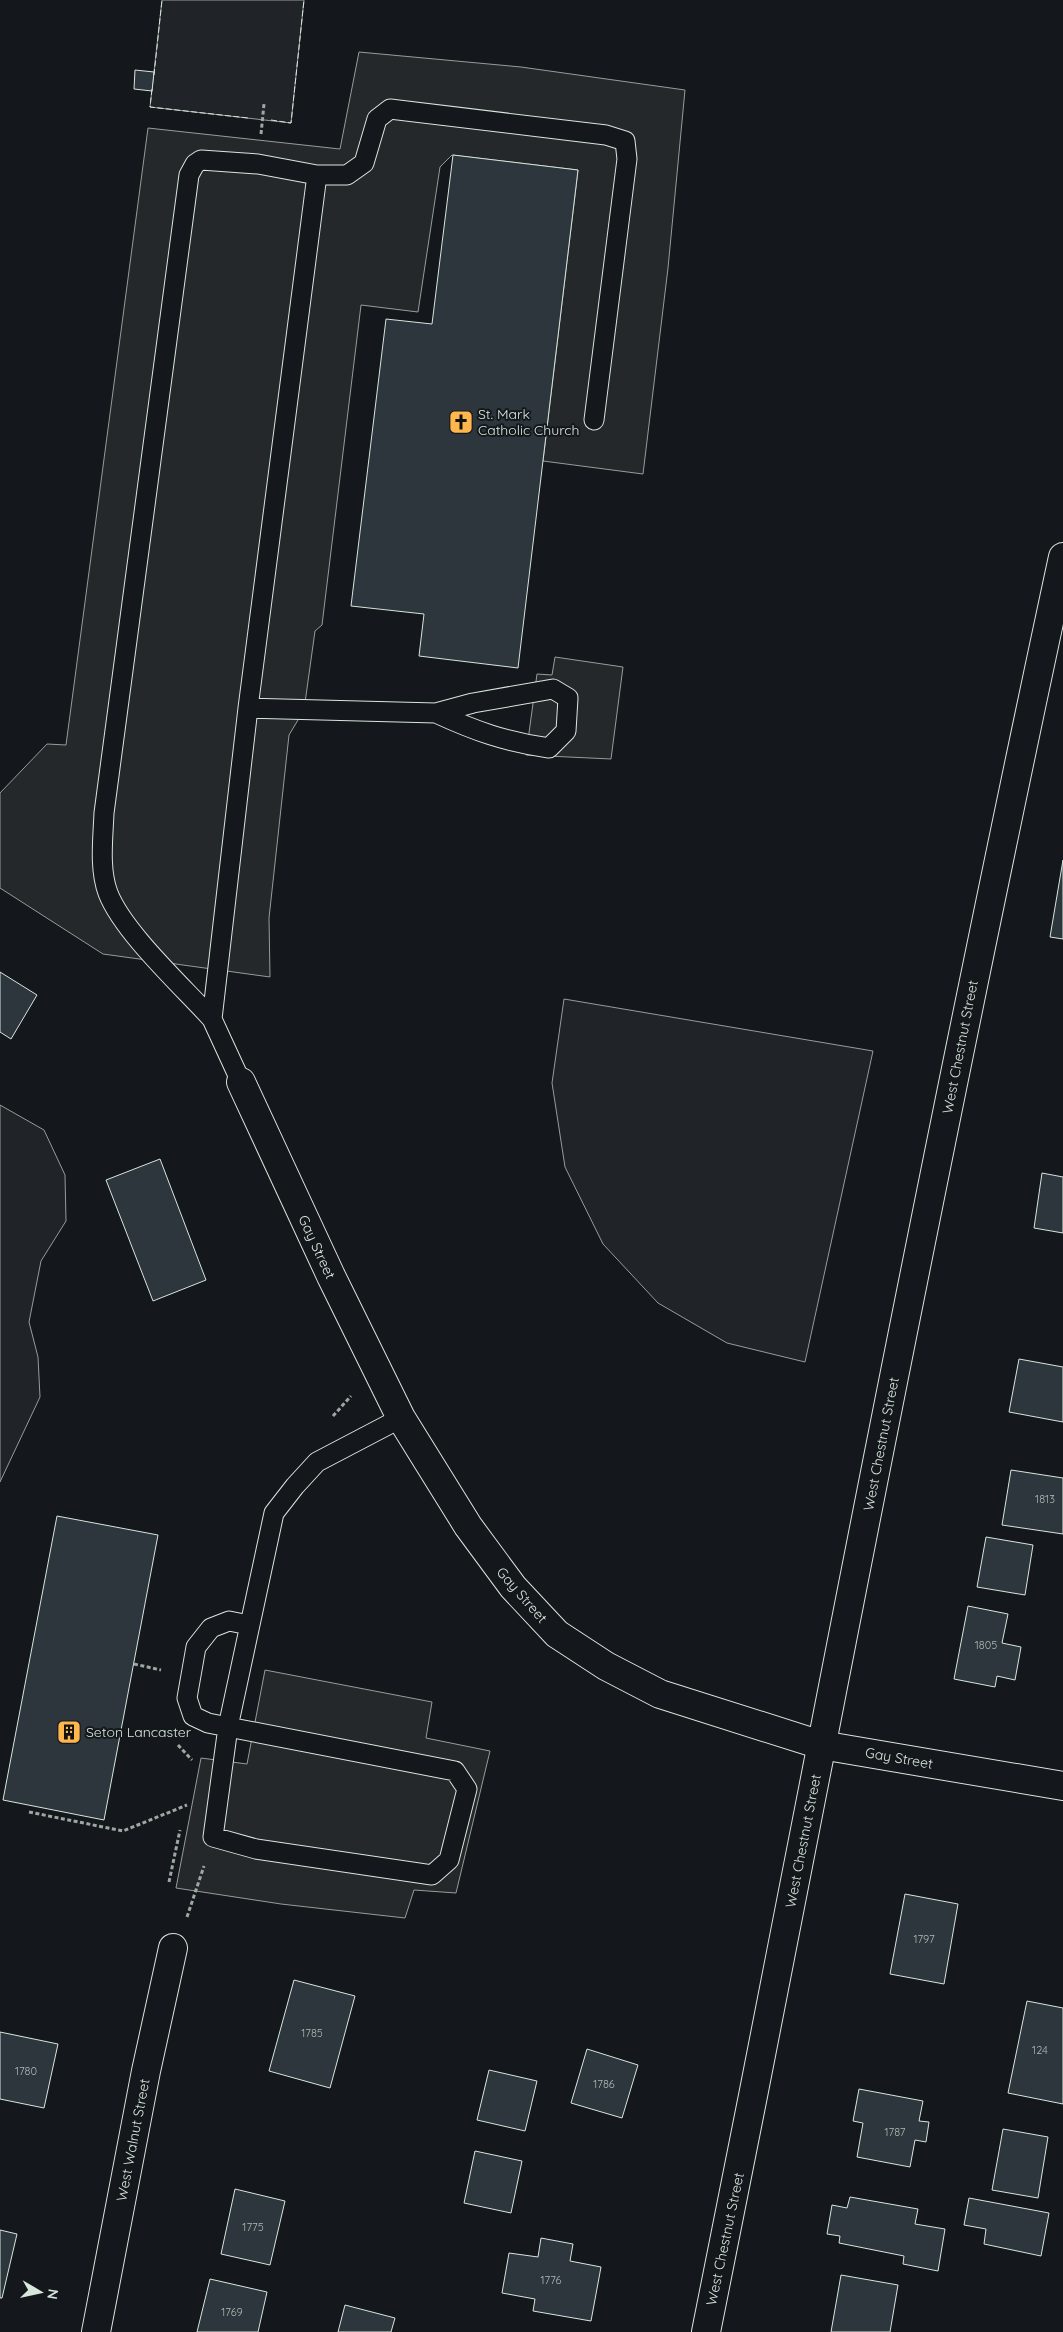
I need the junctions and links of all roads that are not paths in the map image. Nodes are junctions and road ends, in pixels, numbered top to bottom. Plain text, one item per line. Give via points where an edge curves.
1 (317, 175) junction
2 (594, 420) dead end
3 (1063, 557) edge
4 (248, 708) junction
5 (436, 713) junction
6 (212, 1019) junction
7 (241, 1082) joint
8 (401, 1418) junction
9 (249, 1624) junction
10 (228, 1727) junction
11 (821, 1745) junction
12 (1063, 1786) edge
13 (173, 1948) road end
14 (96, 2332) edge
15 (706, 2332) edge

1 - 2 lane via 347,176 364,163 377,119 390,110 606,135 625,141 627,159
1 - 4 lane
1 - 6 lane via 258,164 201,160 190,169 104,813 102,856 108,893 127,926
3 - 11 street, West Chestnut Street via 988,905
4 - 5 lane
4 - 6 lane
5 - 5 lane via 553,689 568,698 566,731 549,748 516,744 481,734
6 - 7 lane
7 - 8 street, Gay Street via 330,1276
8 - 9 lane via 317,1462 274,1513
8 - 11 street, Gay Street via 468,1526 513,1587 557,1634 606,1666 660,1694
9 - 10 lane
9 - 10 lane via 229,1621 211,1628 196,1647 187,1698 193,1716 208,1724
10 - 10 lane via 455,1771 467,1789 449,1860 432,1875 256,1849 213,1837
11 - 12 street, Gay Street
11 - 15 street, West Chestnut Street
13 - 14 street, West Walnut Street

